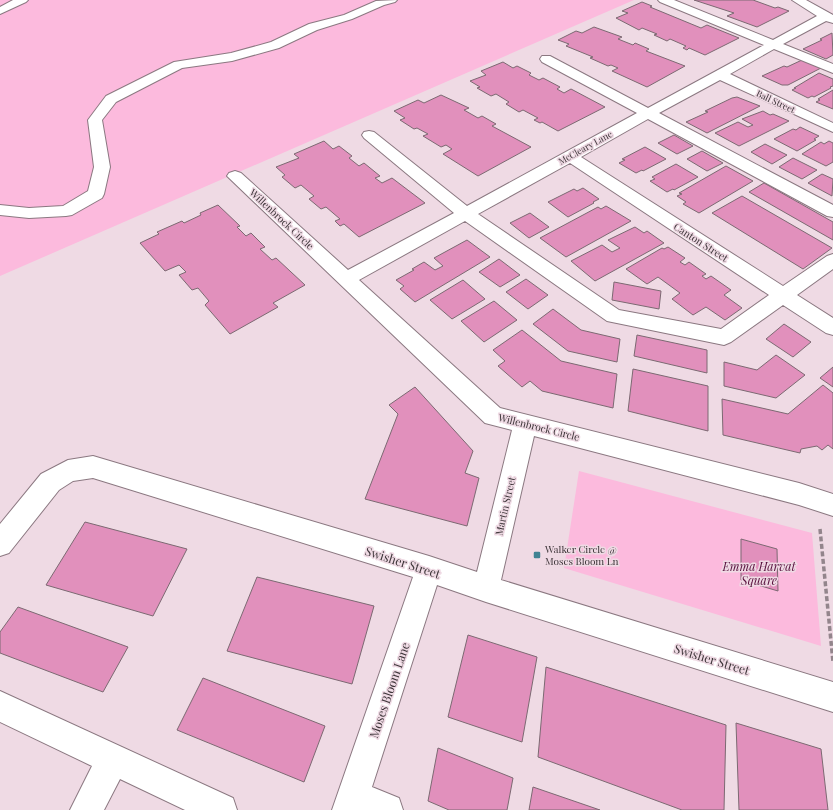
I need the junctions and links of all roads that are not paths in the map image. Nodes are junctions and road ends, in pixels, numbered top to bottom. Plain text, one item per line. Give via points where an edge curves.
1 (22, 0) edge
2 (391, 0) edge
3 (664, 0) edge
4 (798, 0) edge
5 (0, 11) edge
6 (829, 18) edge
7 (773, 44) junction
8 (546, 59) dead end
9 (833, 69) edge
10 (720, 74) junction
11 (647, 113) junction
12 (833, 128) edge
13 (369, 135) dead end
14 (570, 156) junction
15 (235, 176) dead end
16 (0, 210) edge
17 (833, 212) edge
18 (465, 213) junction
19 (833, 260) edge
20 (346, 279) junction
21 (783, 295) junction
22 (833, 328) edge
23 (525, 424) junction
24 (833, 505) edge
25 (0, 544) edge
26 (429, 569) junction
27 (486, 589) junction
28 (833, 697) edge
29 (0, 706) edge
30 (113, 759) junction
31 (350, 802) edge
32 (86, 810) edge
33 (220, 810) edge
34 (387, 810) edge

1 - 5 street
2 - 16 street via 313,27 275,45 232,57 179,65 111,99 94,120 102,167 96,194 66,211 29,213
3 - 7 street
4 - 6 street
6 - 7 street, McCleary Lane
7 - 9 street
7 - 10 street, McCleary Lane
8 - 11 street
10 - 11 street, McCleary Lane
10 - 12 street, Ball Street
11 - 14 street, McCleary Lane
11 - 17 street
13 - 18 street
14 - 18 street, McCleary Lane
14 - 21 street, Canton Street
15 - 20 street, Willenbrock Circle
18 - 20 street, McCleary Lane
18 - 21 street via 614,316 724,337
19 - 21 street
20 - 23 street, Willenbrock Circle via 492,416
21 - 22 street, Canton Street
23 - 24 street, Willenbrock Circle
23 - 27 street, Martin Street
25 - 26 street, Swisher Street via 50,482 68,471 93,467
26 - 27 street, Swisher Street
26 - 31 street, Moses Bloom Lane
27 - 28 street, Swisher Street
29 - 30 street
30 - 32 street
30 - 33 street
31 - 34 street

